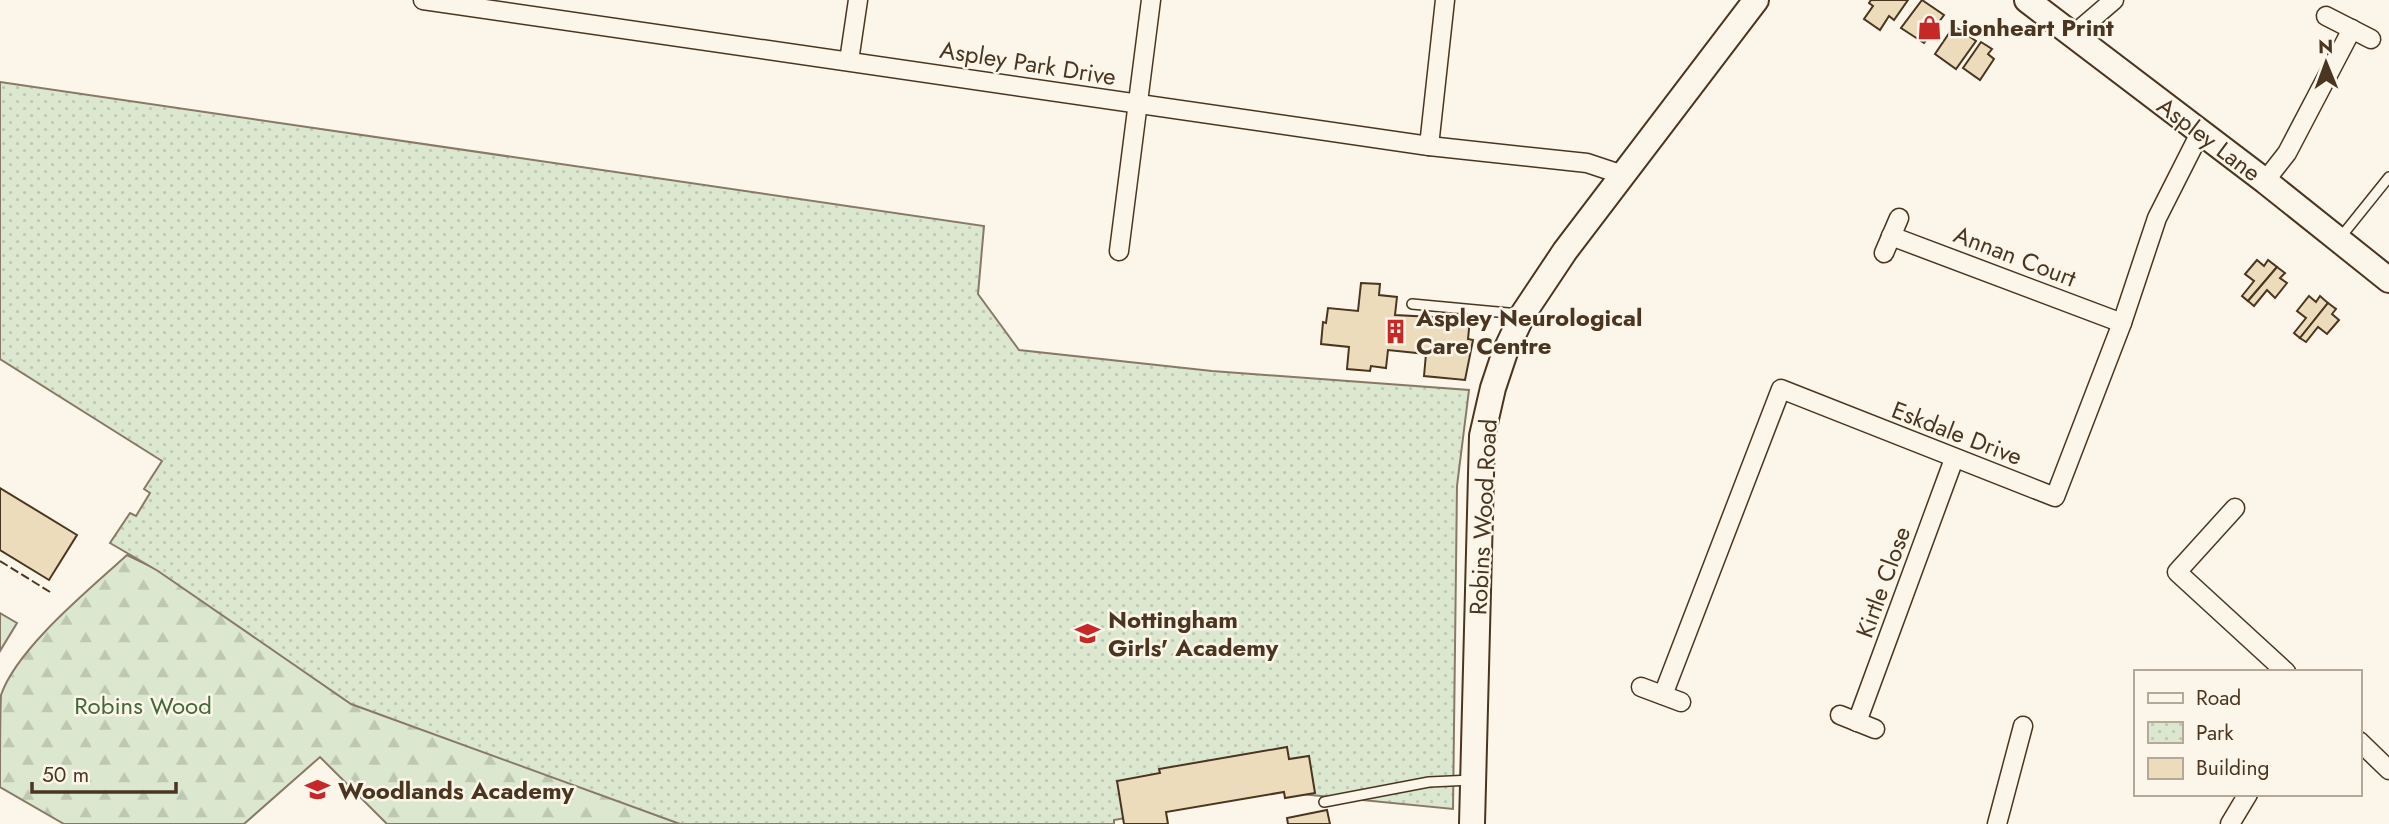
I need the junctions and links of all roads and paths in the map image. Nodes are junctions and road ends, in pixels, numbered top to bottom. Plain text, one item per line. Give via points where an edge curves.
1 (423, 0) edge
2 (858, 0) edge
3 (1151, 0) edge
4 (1446, 0) edge
5 (1756, 0) edge
6 (2027, 0) edge
7 (2114, 0) edge
8 (555, 9) edge
9 (2326, 16) dead end
10 (2352, 29) junction
11 (2072, 36) junction
12 (2371, 39) dead end
13 (849, 61) junction
14 (1137, 104) junction
15 (2200, 134) junction
16 (1429, 146) junction
17 (2389, 177) edge
18 (1620, 181) junction
19 (2265, 181) junction
20 (1899, 218) dead end
21 (2338, 240) junction
22 (1119, 251) dead end
23 (2389, 280) edge
24 (1412, 304) dead end
25 (1523, 314) junction
26 (2122, 323) junction
27 (1954, 459) junction
28 (2213, 504) dead end
29 (2284, 670) edge
30 (1641, 687) dead end
31 (1663, 695) junction
32 (1682, 702) dead end
33 (2023, 726) dead end
34 (1875, 729) dead end
35 (2361, 743) edge
36 (2389, 770) edge
37 (1474, 780) junction
38 (2247, 796) edge
39 (1324, 802) dead end
40 (1472, 824) edge
41 (1997, 824) edge
42 (2230, 824) edge

1 - 8 street, Aspley Park Drive
2 - 13 street
3 - 14 street
4 - 16 street
5 - 18 street, Robins Wood Road
6 - 11 street, Aspley Lane
7 - 11 street
8 - 13 street, Aspley Park Drive
9 - 10 street
10 - 12 street
10 - 19 street via 2287,153
11 - 15 street, Aspley Lane
13 - 14 street, Aspley Park Drive
14 - 16 street, Aspley Park Drive
14 - 22 street
15 - 19 street, Aspley Lane
15 - 26 street, Eskdale Drive via 2157,218
16 - 18 street, Aspley Park Drive via 1587,163 1614,172
17 - 21 lane
18 - 25 street, Robins Wood Road
19 - 21 street, Aspley Lane
20 - 26 street, Annan Court via 1888,244
21 - 23 street, Aspley Lane
24 - 25 lane
25 - 37 street, Robins Wood Road via 1497,376 1482,436
26 - 27 street, Eskdale Drive via 2055,497
27 - 31 street, Eskdale Drive via 1781,389
27 - 34 street, Kirtle Close via 1849,718
28 - 29 street via 2231,512 2177,572
30 - 31 street
31 - 32 street
33 - 41 street
35 - 36 street
37 - 39 lane via 1429,782
37 - 40 street, Robins Wood Road
38 - 42 street

